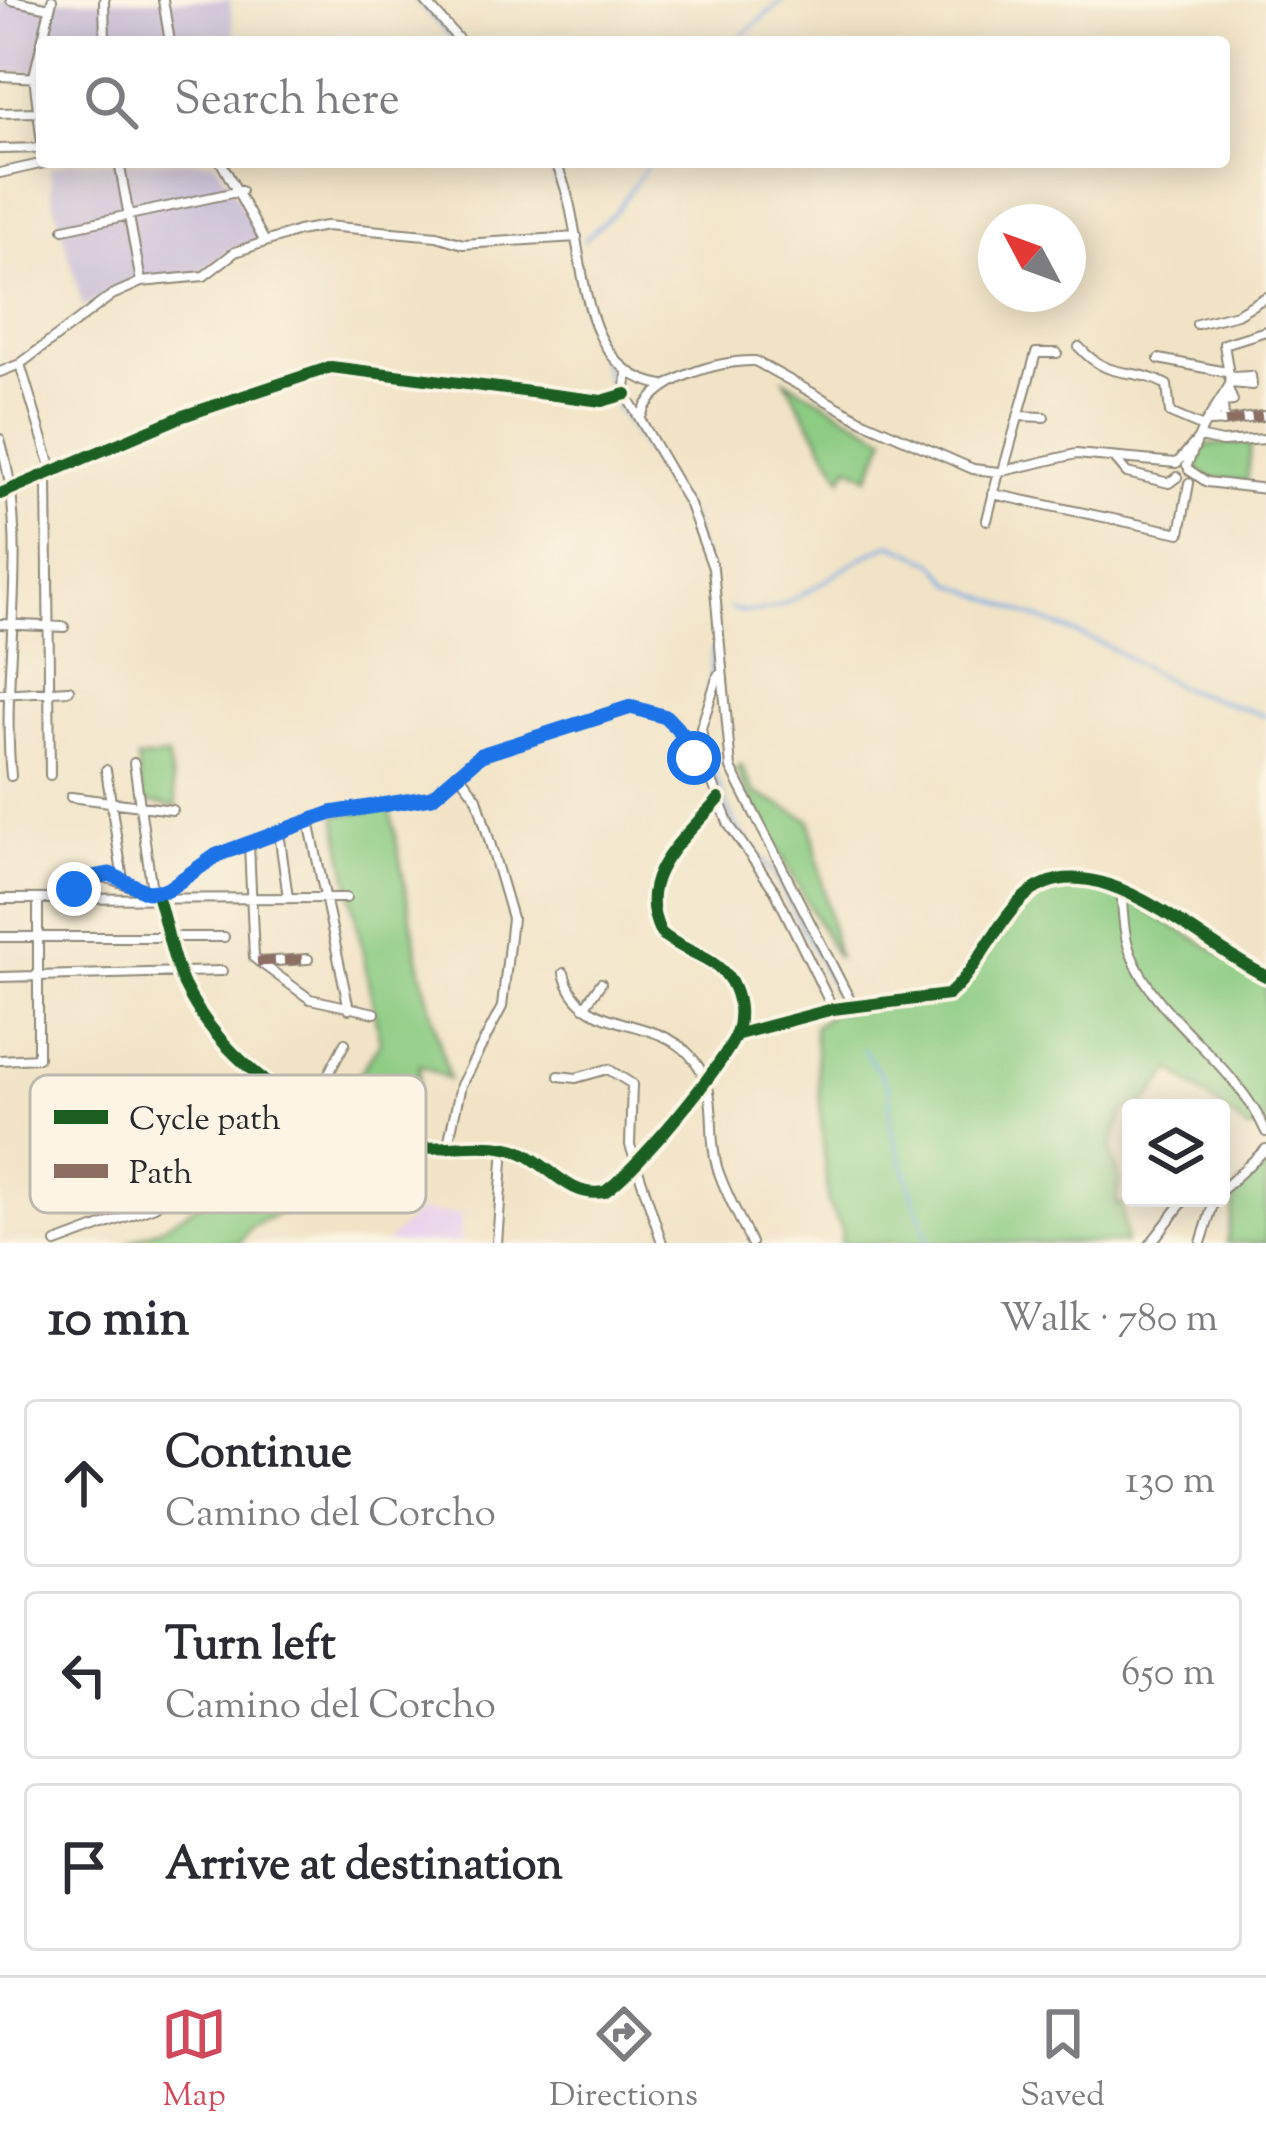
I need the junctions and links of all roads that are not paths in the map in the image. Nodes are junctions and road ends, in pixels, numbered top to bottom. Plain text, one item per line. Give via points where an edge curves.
1 (11, 0) edge
2 (104, 0) edge
3 (163, 0) edge
4 (424, 0) edge
5 (51, 4) edge
6 (45, 36) edge
7 (105, 36) edge
8 (169, 36) edge
9 (456, 36) edge
10 (0, 76) edge
11 (36, 77) edge
12 (36, 112) edge
13 (0, 113) edge
14 (36, 146) edge
15 (0, 149) edge
16 (36, 164) edge
17 (120, 168) edge
18 (225, 168) edge
19 (557, 168) edge
20 (0, 173) edge
21 (241, 191) junction
22 (129, 215) junction
23 (64, 229) dead end
24 (577, 237) junction
25 (265, 242) junction
26 (141, 282) junction
27 (1266, 297) edge
28 (1197, 324) dead end
29 (1266, 331) edge
30 (1079, 347) dead end
31 (1057, 353) dead end
32 (1160, 359) dead end
33 (20, 364) junction
34 (627, 370) junction
35 (0, 372) edge
36 (1230, 381) junction
37 (1266, 385) edge
38 (627, 389) junction
39 (644, 392) junction
40 (1018, 416) junction
41 (1262, 416) dead end
42 (1044, 417) dead end
43 (1202, 431) junction
44 (0, 439) edge
45 (1266, 439) edge
46 (1115, 458) junction
47 (1156, 464) junction
48 (1183, 465) junction
49 (1001, 471) junction
50 (50, 475) junction
51 (1180, 478) junction
52 (1239, 486) junction
53 (1266, 489) edge
54 (16, 490) junction
55 (0, 494) edge
56 (994, 494) junction
57 (987, 520) dead end
58 (6, 624) edge
59 (46, 626) junction
60 (64, 627) dead end
61 (720, 668) junction
62 (69, 690) dead end
63 (45, 691) junction
64 (3, 694) edge
65 (716, 706) junction
66 (695, 747) junction
67 (134, 763) dead end
68 (706, 768) junction
69 (106, 770) dead end
70 (458, 772) junction
71 (50, 775) dead end
72 (11, 776) dead end
73 (70, 797) dead end
74 (719, 800) junction
75 (111, 802) junction
76 (140, 806) junction
77 (172, 810) dead end
78 (309, 821) junction
79 (279, 832) junction
80 (249, 844) junction
81 (123, 880) junction
82 (1121, 888) junction
83 (155, 895) junction
84 (323, 897) junction
85 (252, 898) junction
86 (288, 898) junction
87 (346, 898) dead end
88 (0, 899) edge
89 (67, 899) junction
90 (38, 900) junction
91 (38, 936) junction
92 (169, 936) junction
93 (0, 937) edge
94 (224, 937) dead end
95 (308, 959) dead end
96 (257, 962) junction
97 (222, 971) dead end
98 (178, 972) junction
99 (565, 973) dead end
100 (0, 976) edge
101 (37, 976) junction
102 (1266, 976) edge
103 (601, 982) dead end
104 (853, 1006) junction
105 (584, 1007) junction
106 (349, 1009) junction
107 (833, 1009) junction
108 (376, 1013) dead end
109 (735, 1035) junction
110 (346, 1043) dead end
111 (0, 1060) edge
112 (265, 1075) edge
113 (328, 1075) edge
114 (559, 1076) dead end
115 (707, 1079) junction
116 (1266, 1132) edge
117 (426, 1147) edge
118 (504, 1147) junction
119 (447, 1149) junction
120 (1266, 1149) edge
121 (634, 1163) junction
122 (1230, 1183) edge
123 (1179, 1207) edge
124 (1212, 1207) edge
125 (135, 1213) edge
126 (56, 1243) edge
127 (497, 1243) edge
128 (662, 1243) edge
129 (751, 1243) edge
130 (1151, 1243) edge
131 (1201, 1243) edge

1 - 5 street
2 - 7 street
3 - 8 street
4 - 9 street
5 - 6 street
10 - 11 street
12 - 13 street
14 - 15 street
16 - 20 street
17 - 22 street
18 - 21 street
19 - 24 street
21 - 22 street
21 - 25 street
22 - 23 street
22 - 26 street
24 - 25 street via 463,244 326,226
24 - 34 street via 603,343
25 - 26 street via 204,276
26 - 33 street via 88,310
27 - 28 street
29 - 36 street via 1224,344
30 - 43 street via 1113,374 1148,375 1167,385 1170,413
31 - 40 street via 1036,353
32 - 36 street
33 - 35 street
33 - 50 street
34 - 38 street
34 - 39 street
36 - 37 street
36 - 43 street
38 - 39 street
38 - 39 street
38 - 50 street via 602,401 331,367 182,416
39 - 49 street via 755,361 863,422 973,469
39 - 61 street via 640,418 703,534 719,602
40 - 42 street
40 - 49 street
41 - 43 street
43 - 45 street via 1222,442
43 - 48 street
44 - 54 street
46 - 47 street
46 - 49 street via 1064,455
46 - 51 street via 1140,477
47 - 48 street
47 - 51 street
48 - 51 street
48 - 51 street
48 - 52 street via 1207,482
49 - 56 street
50 - 54 street
50 - 59 street
51 - 52 street
51 - 56 street via 1180,533
52 - 53 street
54 - 55 street
54 - 58 street
56 - 57 street
58 - 59 street
58 - 64 street
59 - 60 street
59 - 63 street
61 - 65 street
61 - 65 street
62 - 63 street
63 - 64 street
63 - 71 street
64 - 72 street
65 - 66 street
65 - 104 street via 731,768
66 - 68 street
66 - 68 street
66 - 70 street via 666,717 631,707 481,755
67 - 76 street
68 - 74 street
69 - 75 street
70 - 78 street via 432,797
70 - 119 street via 477,798 512,918 502,1007 461,1085
73 - 75 street
74 - 107 street
74 - 109 street via 661,866 650,899 661,933 730,980 739,1002
75 - 76 street
75 - 81 street
76 - 77 street
76 - 83 street
78 - 79 street
78 - 84 street
79 - 80 street
79 - 86 street
80 - 83 street via 197,865
80 - 85 street
81 - 83 street
81 - 89 street via 98,874
82 - 102 street
82 - 104 street via 1078,875 1042,884 993,932 948,995
82 - 116 street via 1136,964 1228,1071
83 - 85 street
83 - 89 street
83 - 92 street
84 - 86 street
84 - 87 street
84 - 106 street
85 - 86 street
85 - 96 street
88 - 90 street
89 - 90 street
90 - 91 street
91 - 92 street
91 - 93 street
91 - 101 street
92 - 94 street
92 - 98 street
95 - 96 street
96 - 106 street via 310,999
97 - 98 street
98 - 101 street
98 - 112 street via 218,1038
99 - 105 street
100 - 101 street
101 - 111 street via 38,1058
103 - 105 street
104 - 107 street
105 - 115 street via 666,1035
106 - 108 street
107 - 109 street
109 - 115 street
110 - 113 street
114 - 121 street via 608,1069 626,1076 635,1092
115 - 121 street
115 - 129 street via 716,1163
117 - 119 street
118 - 119 street
118 - 121 street via 594,1194 612,1188
118 - 127 street
120 - 122 street
121 - 128 street
123 - 130 street
124 - 131 street
125 - 126 street

